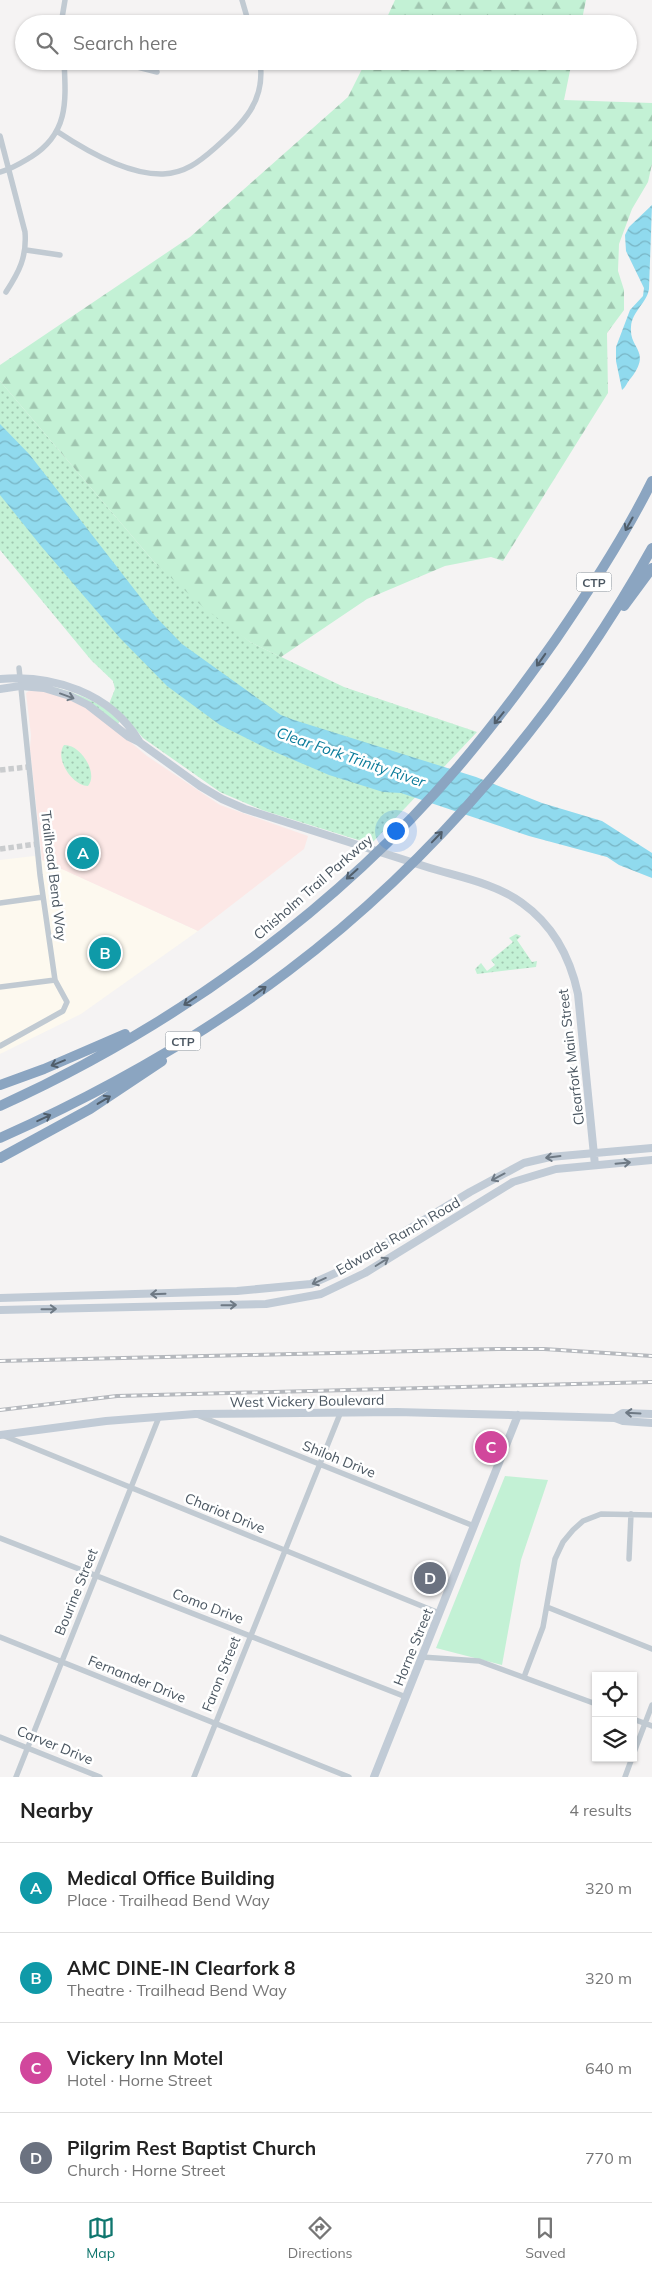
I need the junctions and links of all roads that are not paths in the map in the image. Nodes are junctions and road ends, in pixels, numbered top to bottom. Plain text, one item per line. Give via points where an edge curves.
1 (65, 0) edge
2 (242, 0) edge
3 (62, 15) edge
4 (246, 15) edge
5 (65, 70) edge
6 (149, 70) edge
7 (261, 70) edge
8 (157, 72) dead end
9 (58, 132) junction
10 (0, 136) edge
11 (10, 170) junction
12 (0, 172) edge
13 (26, 250) junction
14 (60, 255) dead end
15 (6, 292) dead end
16 (652, 476) edge
17 (652, 481) edge
18 (646, 493) junction
19 (652, 548) edge
20 (652, 568) edge
21 (602, 631) junction
22 (19, 668) dead end
23 (19, 677) junction
24 (0, 679) edge
25 (20, 686) junction
26 (0, 689) edge
27 (139, 742) junction
28 (43, 897) junction
29 (0, 902) edge
30 (55, 980) junction
31 (0, 987) edge
32 (238, 1008) junction
33 (167, 1015) junction
34 (0, 1046) edge
35 (0, 1085) edge
36 (0, 1106) edge
37 (0, 1138) edge
38 (652, 1148) edge
39 (594, 1153) junction
40 (0, 1158) edge
41 (652, 1160) edge
42 (595, 1165) junction
43 (482, 1186) junction
44 (489, 1197) junction
45 (264, 1289) junction
46 (0, 1298) edge
47 (266, 1304) junction
48 (0, 1310) edge
49 (195, 1414) junction
50 (340, 1414) junction
51 (652, 1414) edge
52 (518, 1415) junction
53 (159, 1416) junction
54 (615, 1418) junction
55 (652, 1423) edge
56 (1, 1435) edge
57 (321, 1465) junction
58 (131, 1488) junction
59 (631, 1514) junction
60 (652, 1515) edge
61 (474, 1526) junction
62 (0, 1538) edge
63 (284, 1550) junction
64 (629, 1559) dead end
65 (96, 1575) junction
66 (546, 1607) junction
67 (439, 1613) junction
68 (250, 1636) junction
69 (0, 1637) edge
70 (652, 1649) edge
71 (422, 1657) junction
72 (62, 1662) junction
73 (524, 1677) junction
74 (406, 1697) junction
75 (592, 1702) edge
76 (652, 1706) edge
77 (637, 1720) edge
78 (215, 1723) junction
79 (645, 1723) junction
80 (652, 1726) edge
81 (0, 1737) edge
82 (637, 1745) edge
83 (27, 1748) junction
84 (631, 1762) edge
85 (16, 1777) edge
86 (100, 1777) edge
87 (194, 1777) edge
88 (349, 1777) edge
89 (374, 1777) edge
90 (625, 1777) edge

1 - 3 street
2 - 4 street
5 - 9 street via 66,94
6 - 8 street
7 - 9 street via 262,80 248,116 199,162 181,172 161,174 113,162 82,148
9 - 11 street via 35,154
10 - 11 street
11 - 12 street
11 - 13 street via 25,232
13 - 14 street
13 - 15 street via 22,265
16 - 18 highway
17 - 18 highway, Chisholm Trail Parkway / CTP
18 -> 33 highway, Chisholm Trail Parkway / CTP via 606,564 528,679 433,795 372,857 313,908 256,954
19 - 21 highway, CTP
20 - 21 highway
32 -> 21 highway, CTP via 289,971 350,919 461,812 505,763
22 - 23 street, Trailhead Bend Way
23 - 24 street, Clearfork Main Street
23 - 25 street, Trailhead Bend Way
23 - 27 street, Clearfork Main Street via 50,681 90,695 114,711
25 - 26 street, Clearfork Main Street
25 -> 27 street, Clearfork Main Street via 44,688 70,696
25 - 28 street, Trailhead Bend Way
27 - 39 street, Clearfork Main Street via 222,799 245,809 501,891 534,912 548,926 573,971
28 - 29 street
28 - 30 street, Trailhead Bend Way
30 - 31 street
30 - 34 street, Trailhead Bend Way via 66,998 66,1009
37 -> 32 highway, CTP via 129,1074
40 -> 32 highway via 129,1085
33 -> 35 highway
33 - 36 highway, Chisholm Trail Parkway / CTP via 96,1058
38 - 39 street, Edwards Ranch Road
39 - 42 street, Clearfork Main Street
39 -> 43 street, Edwards Ranch Road via 550,1156 524,1163
42 -> 41 street, Edwards Ranch Road
42 - 44 street, Edwards Ranch Road via 556,1169 513,1182
43 - 44 street
43 -> 45 street, Edwards Ranch Road via 340,1271 311,1284
47 -> 44 street, Edwards Ranch Road via 321,1294 356,1278
45 -> 46 street, Edwards Ranch Road
45 - 47 street
48 -> 47 street, Edwards Ranch Road
49 - 50 street, West Vickery Boulevard
49 - 53 street, West Vickery Boulevard
49 - 57 street, Shiloh Drive
50 - 52 street, West Vickery Boulevard
50 - 57 street, Faron Street
51 -> 54 street, West Vickery Boulevard via 623,1413
52 - 54 street, West Vickery Boulevard
52 - 61 street, Horne Street
53 - 56 street, West Vickery Boulevard
53 - 58 street, Bourine Street
54 - 55 street, West Vickery Boulevard
56 - 58 street, Chariot Drive
57 - 61 street, Shiloh Drive
57 - 63 street, Faron Street
58 - 63 street, Chariot Drive
58 - 65 street, Bourine Street
59 - 60 street
59 - 64 street
59 - 66 street via 600,1514 583,1521 573,1530 555,1559
61 - 67 street, Horne Street
62 - 65 street, Como Drive
63 - 67 street, Chariot Drive
63 - 68 street, Faron Street
65 - 68 street, Como Drive
65 - 72 street, Bourine Street
66 - 70 street
66 - 73 street via 543,1627
67 - 71 street, Horne Street
68 - 74 street, Como Drive
68 - 78 street, Faron Street
69 - 72 street, Fernander Drive
71 - 73 street via 479,1661
71 - 74 street, Horne Street
72 - 78 street, Fernander Drive
72 - 83 street, Bourine Street
73 - 75 street
74 - 89 street, Horne Street
76 - 79 street
77 - 79 street
78 - 87 street, Faron Street
78 - 88 street, Fernander Drive
79 - 80 street
79 - 82 street
81 - 83 street, Carver Drive
83 - 85 street, Bourine Street
83 - 86 street, Carver Drive
84 - 90 street

